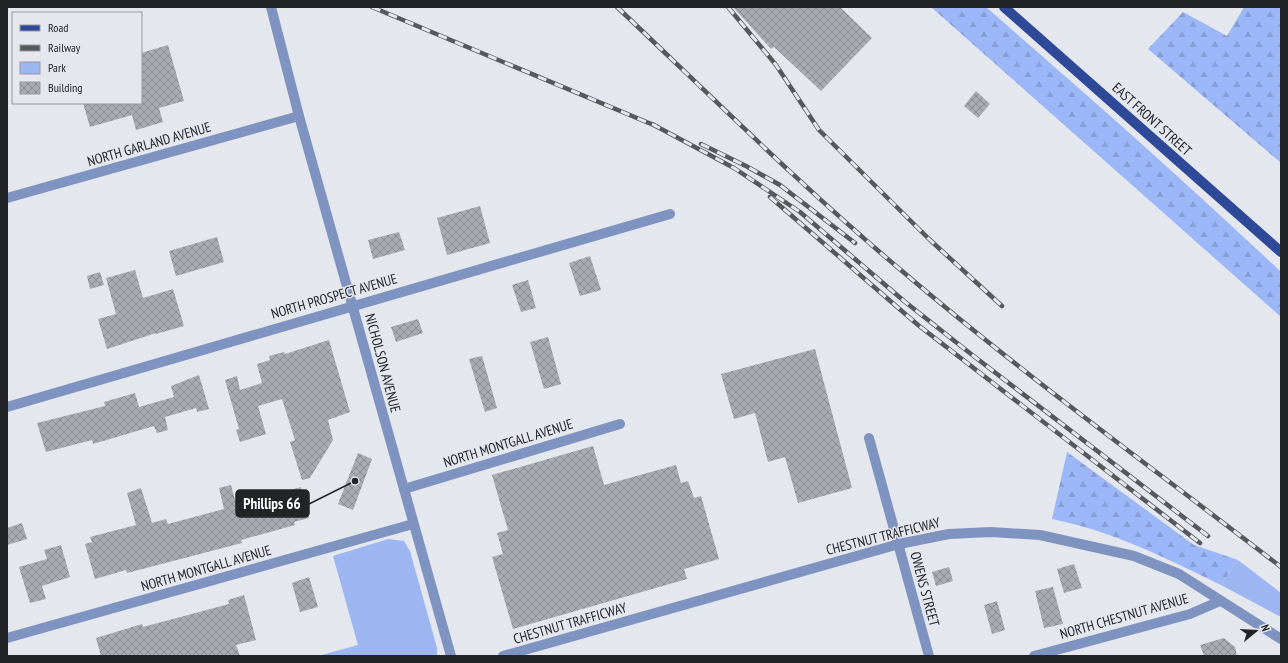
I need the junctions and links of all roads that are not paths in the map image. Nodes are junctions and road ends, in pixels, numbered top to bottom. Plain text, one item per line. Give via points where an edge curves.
1 (270, 7) edge
2 (1004, 7) edge
3 (299, 116) junction
4 (7, 198) edge
5 (670, 214) dead end
6 (1281, 252) edge
7 (353, 305) junction
8 (7, 407) edge
9 (620, 424) dead end
10 (869, 438) dead end
11 (404, 489) junction
12 (414, 524) junction
13 (899, 544) junction
14 (1220, 601) junction
15 (7, 638) edge
16 (1281, 639) edge
17 (452, 656) edge
18 (503, 656) edge
19 (929, 656) edge
20 (1034, 656) edge

1 - 3 street, NICHOLSON AVENUE
2 - 6 main road, EAST FRONT STREET
3 - 4 street, NORTH GARLAND AVENUE
3 - 7 street, NICHOLSON AVENUE
5 - 7 street, NORTH PROSPECT AVENUE
7 - 8 street, NORTH PROSPECT AVENUE
7 - 11 street, NICHOLSON AVENUE
9 - 11 street, NORTH MONTGALL AVENUE
10 - 13 street, OWENS STREET
11 - 12 street, NICHOLSON AVENUE
12 - 15 street, NORTH MONTGALL AVENUE
12 - 17 street, NICHOLSON AVENUE
13 - 14 street, CHESTNUT TRAFFICWAY via 949,534 991,532 1040,535 1134,556 1179,574
13 - 18 street, CHESTNUT TRAFFICWAY
13 - 19 street, OWENS STREET
14 - 16 street, CHESTNUT TRAFFICWAY
14 - 20 street, NORTH CHESTNUT AVENUE via 1190,614

